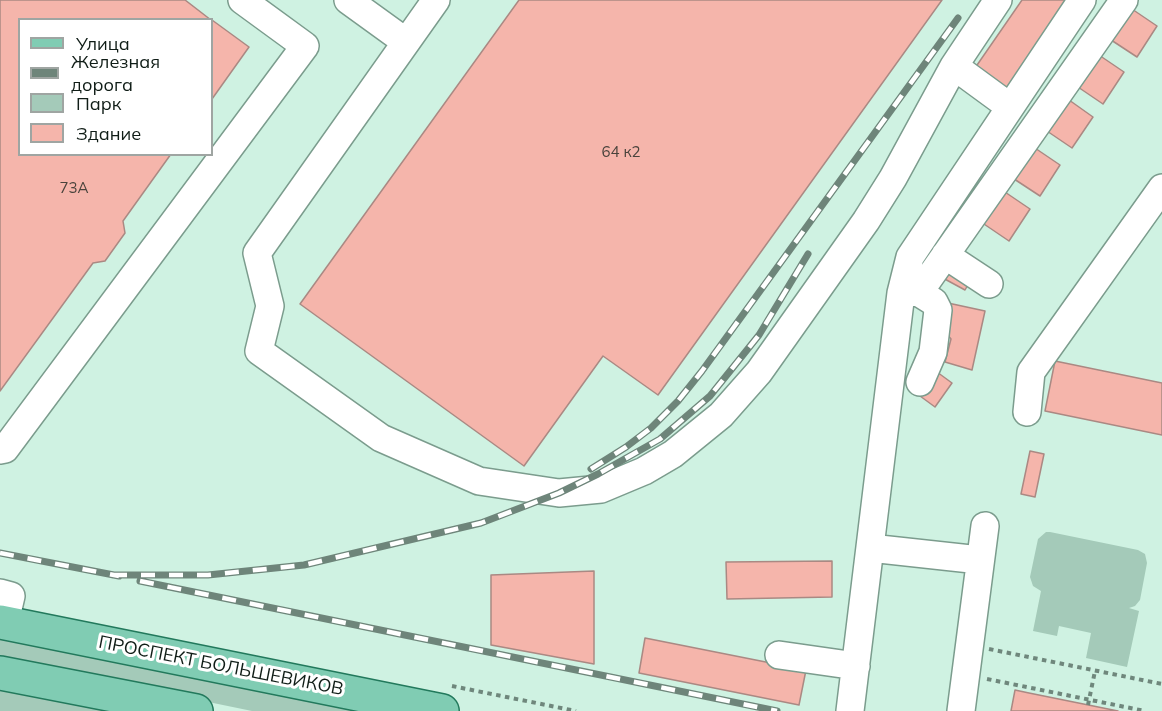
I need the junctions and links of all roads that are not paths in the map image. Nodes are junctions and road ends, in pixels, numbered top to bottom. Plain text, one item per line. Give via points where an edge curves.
1 (242, 0) edge
2 (348, 0) edge
3 (436, 0) edge
4 (998, 0) edge
5 (1082, 0) edge
6 (1124, 0) edge
7 (406, 42) junction
8 (954, 66) junction
9 (1010, 107) junction
10 (1162, 188) edge
11 (945, 255) junction
12 (989, 284) dead end
13 (909, 292) junction
14 (920, 382) dead end
15 (1027, 412) dead end
16 (0, 450) edge
17 (985, 526) dead end
18 (870, 548) junction
19 (980, 561) junction
20 (2, 612) edge
21 (779, 655) dead end
22 (856, 666) junction
23 (0, 674) edge
24 (196, 711) edge
25 (442, 711) edge
26 (850, 711) edge
27 (961, 711) edge

1 - 16 street via 305,46 6,449
2 - 7 street
3 - 7 street
4 - 8 street
5 - 9 street
6 - 11 street
7 - 8 street via 257,253 270,306 259,351 381,438 479,481 559,493 602,489 644,471 673,454 721,415 759,372 866,221
8 - 9 street
9 - 13 street via 910,257
10 - 15 street via 1031,372
11 - 12 street
11 - 13 street via 925,284
13 - 14 street via 934,302 938,310 933,352
13 - 18 street
17 - 19 street
18 - 19 street
18 - 22 street
19 - 27 street
20 - 25 main road, ПРОСПЕКТ БОЛЬШЕВИКОВ
21 - 22 street
22 - 26 street
23 - 24 main road

